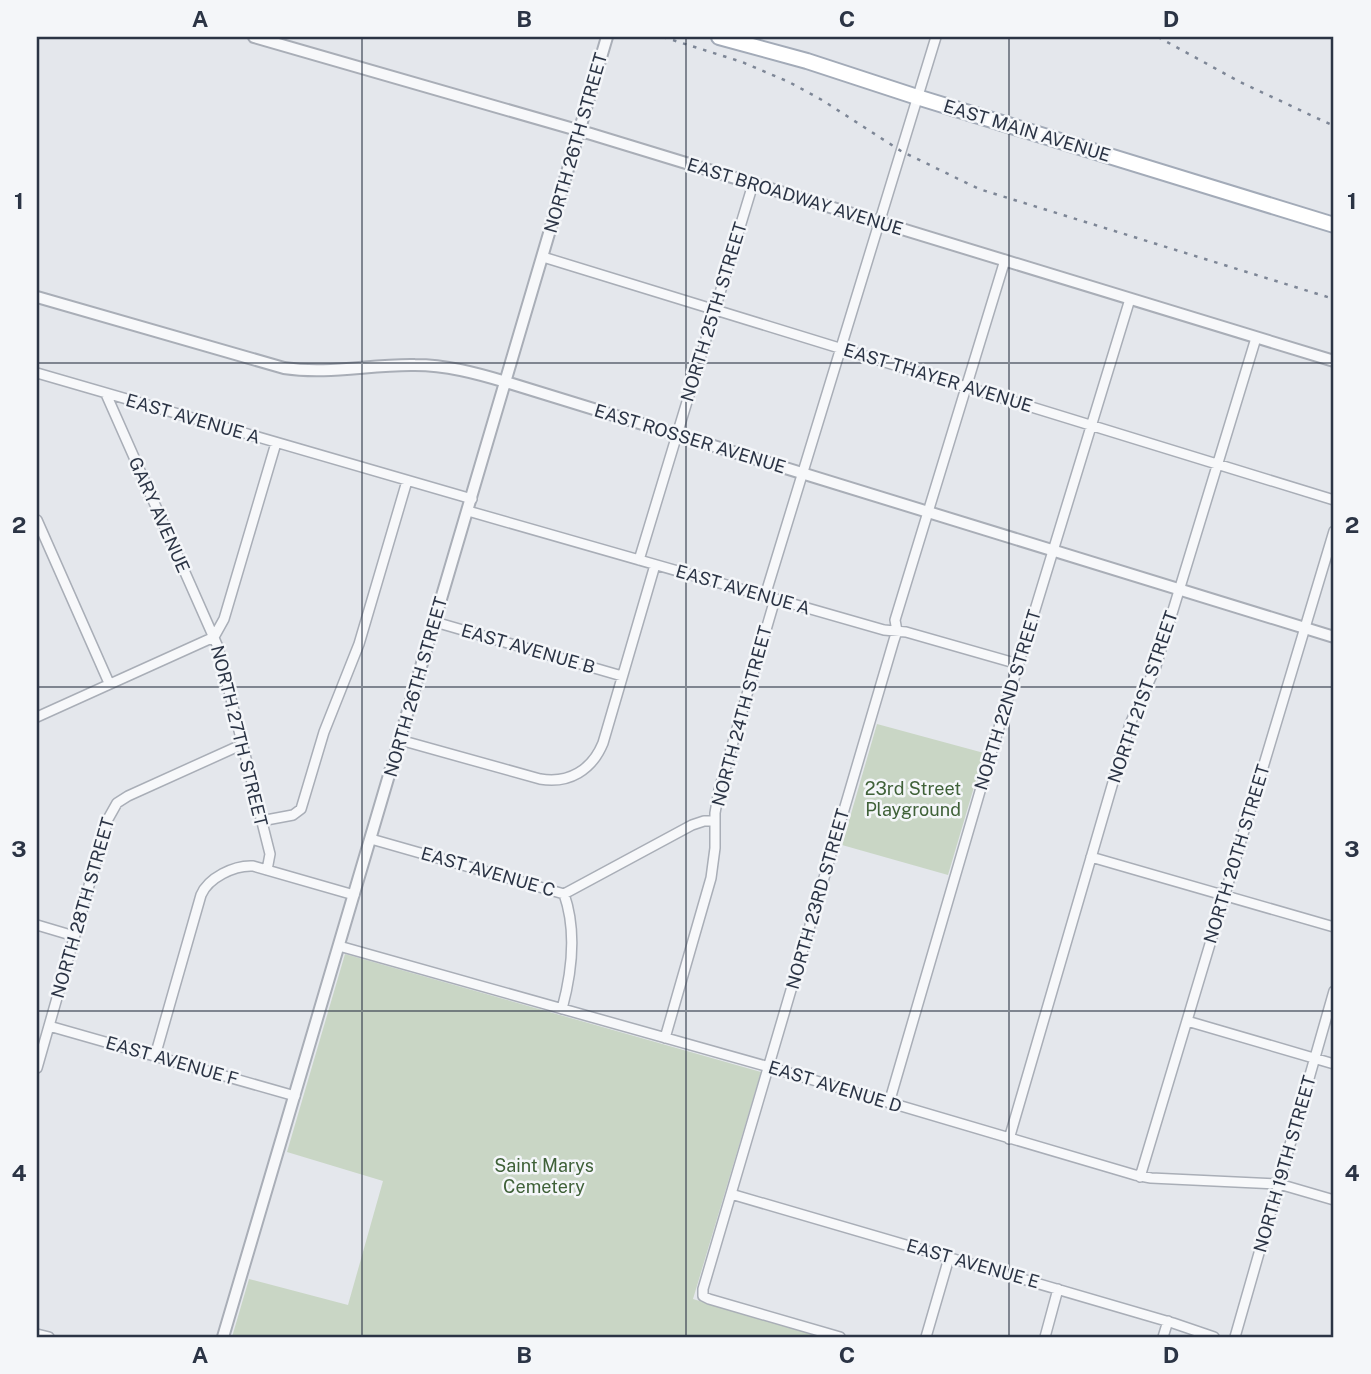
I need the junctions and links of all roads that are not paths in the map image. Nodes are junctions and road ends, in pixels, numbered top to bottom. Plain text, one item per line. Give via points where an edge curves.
1 (254, 37) edge
2 (607, 37) edge
3 (719, 37) edge
4 (936, 37) edge
5 (917, 97) junction
6 (580, 131) junction
7 (752, 184) junction
8 (879, 222) junction
9 (1334, 225) edge
10 (543, 257) junction
11 (1004, 260) junction
12 (37, 297) edge
13 (1130, 299) junction
14 (715, 310) junction
15 (1256, 338) junction
16 (841, 348) junction
17 (1334, 361) edge
18 (37, 373) edge
19 (506, 382) junction
20 (966, 386) junction
21 (106, 394) junction
22 (1092, 426) junction
23 (677, 435) junction
24 (276, 443) junction
25 (1218, 464) junction
26 (803, 474) junction
27 (407, 481) junction
28 (1334, 500) edge
29 (470, 505) junction
30 (928, 512) junction
31 (37, 520) edge
32 (1334, 531) edge
33 (1054, 551) junction
34 (639, 560) junction
35 (655, 565) junction
36 (1180, 590) junction
37 (770, 598) junction
38 (435, 622) junction
39 (1305, 628) junction
40 (897, 631) junction
41 (214, 637) junction
42 (1334, 637) edge
43 (1018, 664) junction
44 (622, 676) junction
45 (109, 683) junction
46 (37, 717) edge
47 (400, 740) junction
48 (243, 744) junction
49 (261, 821) junction
50 (715, 821) junction
51 (371, 839) junction
52 (1091, 858) junction
53 (267, 870) junction
54 (564, 894) junction
55 (354, 895) junction
56 (1224, 896) junction
57 (37, 925) edge
58 (1334, 927) edge
59 (74, 936) junction
60 (340, 946) junction
61 (1334, 990) edge
62 (562, 1009) junction
63 (1187, 1021) junction
64 (49, 1026) junction
65 (665, 1038) junction
66 (155, 1056) junction
67 (1315, 1058) junction
68 (1334, 1064) edge
69 (769, 1067) junction
70 (37, 1068) edge
71 (295, 1096) junction
72 (889, 1103) junction
73 (1009, 1139) junction
74 (1140, 1177) junction
75 (1279, 1184) junction
76 (731, 1194) junction
77 (1334, 1200) edge
78 (949, 1258) junction
79 (1058, 1289) junction
80 (1168, 1321) junction
81 (37, 1334) edge
82 (49, 1337) edge
83 (223, 1337) edge
84 (840, 1337) edge
85 (926, 1337) edge
86 (1045, 1337) edge
87 (1163, 1337) edge
88 (1214, 1337) edge
89 (1235, 1337) edge

1 - 6 street, EAST BROADWAY AVENUE
2 - 6 street, NORTH 26TH STREET
3 - 5 main road, EAST MAIN AVENUE
4 - 5 street, NORTH 24TH STREET
5 - 8 street, NORTH 24TH STREET
5 - 9 main road, EAST MAIN AVENUE
6 - 7 street, EAST BROADWAY AVENUE
6 - 10 street, NORTH 26TH STREET
7 - 8 street, EAST BROADWAY AVENUE
7 - 14 street, NORTH 25TH STREET
8 - 11 street, EAST BROADWAY AVENUE
8 - 16 street, NORTH 24TH STREET
10 - 14 street, EAST THAYER AVENUE
10 - 19 street, NORTH 26TH STREET
11 - 13 street, EAST BROADWAY AVENUE
11 - 20 street, NORTH 23RD STREET
12 - 19 street, EAST ROSSER AVENUE via 284,368 318,371 432,365
13 - 15 street, EAST BROADWAY AVENUE
13 - 22 street, NORTH 22ND STREET
14 - 16 street, EAST THAYER AVENUE
14 - 23 street, NORTH 25TH STREET
15 - 17 street, EAST BROADWAY AVENUE
15 - 25 street, NORTH 21ST STREET
16 - 20 street, EAST THAYER AVENUE
16 - 26 street, NORTH 24TH STREET
18 - 21 street, EAST AVENUE A
19 - 23 street, EAST ROSSER AVENUE
19 - 29 street, NORTH 26TH STREET
20 - 22 street, EAST THAYER AVENUE
20 - 30 street, NORTH 23RD STREET
21 - 24 street, EAST AVENUE A
21 - 41 street, GARY AVENUE
22 - 25 street, EAST THAYER AVENUE
22 - 33 street, NORTH 22ND STREET
23 - 26 street, EAST ROSSER AVENUE
23 - 34 street, NORTH 25TH STREET
24 - 27 street, EAST AVENUE A
24 - 41 street, NORTH 27TH STREET via 224,619
25 - 28 street, EAST THAYER AVENUE
25 - 36 street, NORTH 21ST STREET
26 - 30 street, EAST ROSSER AVENUE
26 - 37 street, NORTH 24TH STREET
27 - 29 street, EAST AVENUE A
27 - 49 street via 356,652 299,812
29 - 34 street, EAST AVENUE A
29 - 38 street, NORTH 26TH STREET
30 - 33 street, EAST ROSSER AVENUE
30 - 40 street, NORTH 23RD STREET via 895,620
31 - 45 street
32 - 39 street, NORTH 20TH STREET
33 - 36 street, EAST ROSSER AVENUE
33 - 43 street, NORTH 22ND STREET
34 - 35 street, EAST AVENUE A
35 - 37 street, EAST AVENUE A
35 - 44 street
36 - 39 street, EAST ROSSER AVENUE
36 - 52 street, NORTH 21ST STREET via 1156,666 1130,724
37 - 40 street, EAST AVENUE A
37 - 50 street, NORTH 24TH STREET via 719,790
38 - 44 street, EAST AVENUE B
38 - 47 street, NORTH 26TH STREET
39 - 42 street, EAST ROSSER AVENUE
39 - 56 street, NORTH 20TH STREET
40 - 43 street, EAST AVENUE A
40 - 69 street, NORTH 23RD STREET
41 - 45 street
41 - 48 street, NORTH 27TH STREET
43 - 72 street, NORTH 22ND STREET
44 - 47 street via 596,757 568,778 549,780
45 - 46 street
47 - 51 street, NORTH 26TH STREET
48 - 49 street, NORTH 27TH STREET
48 - 59 street, NORTH 28TH STREET via 117,803 108,819
49 - 53 street, NORTH 27TH STREET via 270,855
50 - 54 street, EAST AVENUE C via 692,825
50 - 65 street, NORTH 24TH STREET via 711,878
51 - 54 street, EAST AVENUE C
51 - 55 street, NORTH 26TH STREET
52 - 56 street
52 - 73 street, NORTH 21ST STREET
53 - 55 street
53 - 66 street via 240,867 207,885
54 - 62 street via 572,955
55 - 60 street, NORTH 26TH STREET
56 - 58 street
56 - 63 street, NORTH 20TH STREET
57 - 59 street
59 - 64 street, NORTH 28TH STREET
60 - 62 street, EAST AVENUE D
60 - 71 street, NORTH 26TH STREET
61 - 67 street, NORTH 19TH STREET
62 - 65 street, EAST AVENUE D
63 - 67 street
63 - 74 street, NORTH 20TH STREET
64 - 66 street, EAST AVENUE F
64 - 70 street, NORTH 28TH STREET
65 - 69 street, EAST AVENUE D
66 - 71 street, EAST AVENUE F
67 - 68 street
67 - 75 street, NORTH 19TH STREET
69 - 72 street, EAST AVENUE D
69 - 76 street, NORTH 23RD STREET
71 - 83 street, NORTH 26TH STREET
72 - 73 street, EAST AVENUE D
73 - 74 street, EAST AVENUE D
74 - 75 street, EAST AVENUE D
75 - 77 street, EAST AVENUE D
75 - 89 street, NORTH 19TH STREET
76 - 78 street, EAST AVENUE E
76 - 84 street, NORTH 23RD STREET via 703,1296
78 - 79 street, EAST AVENUE E
78 - 85 street
79 - 80 street, EAST AVENUE E
79 - 86 street
80 - 87 street
80 - 88 street, EAST AVENUE E
81 - 82 street

